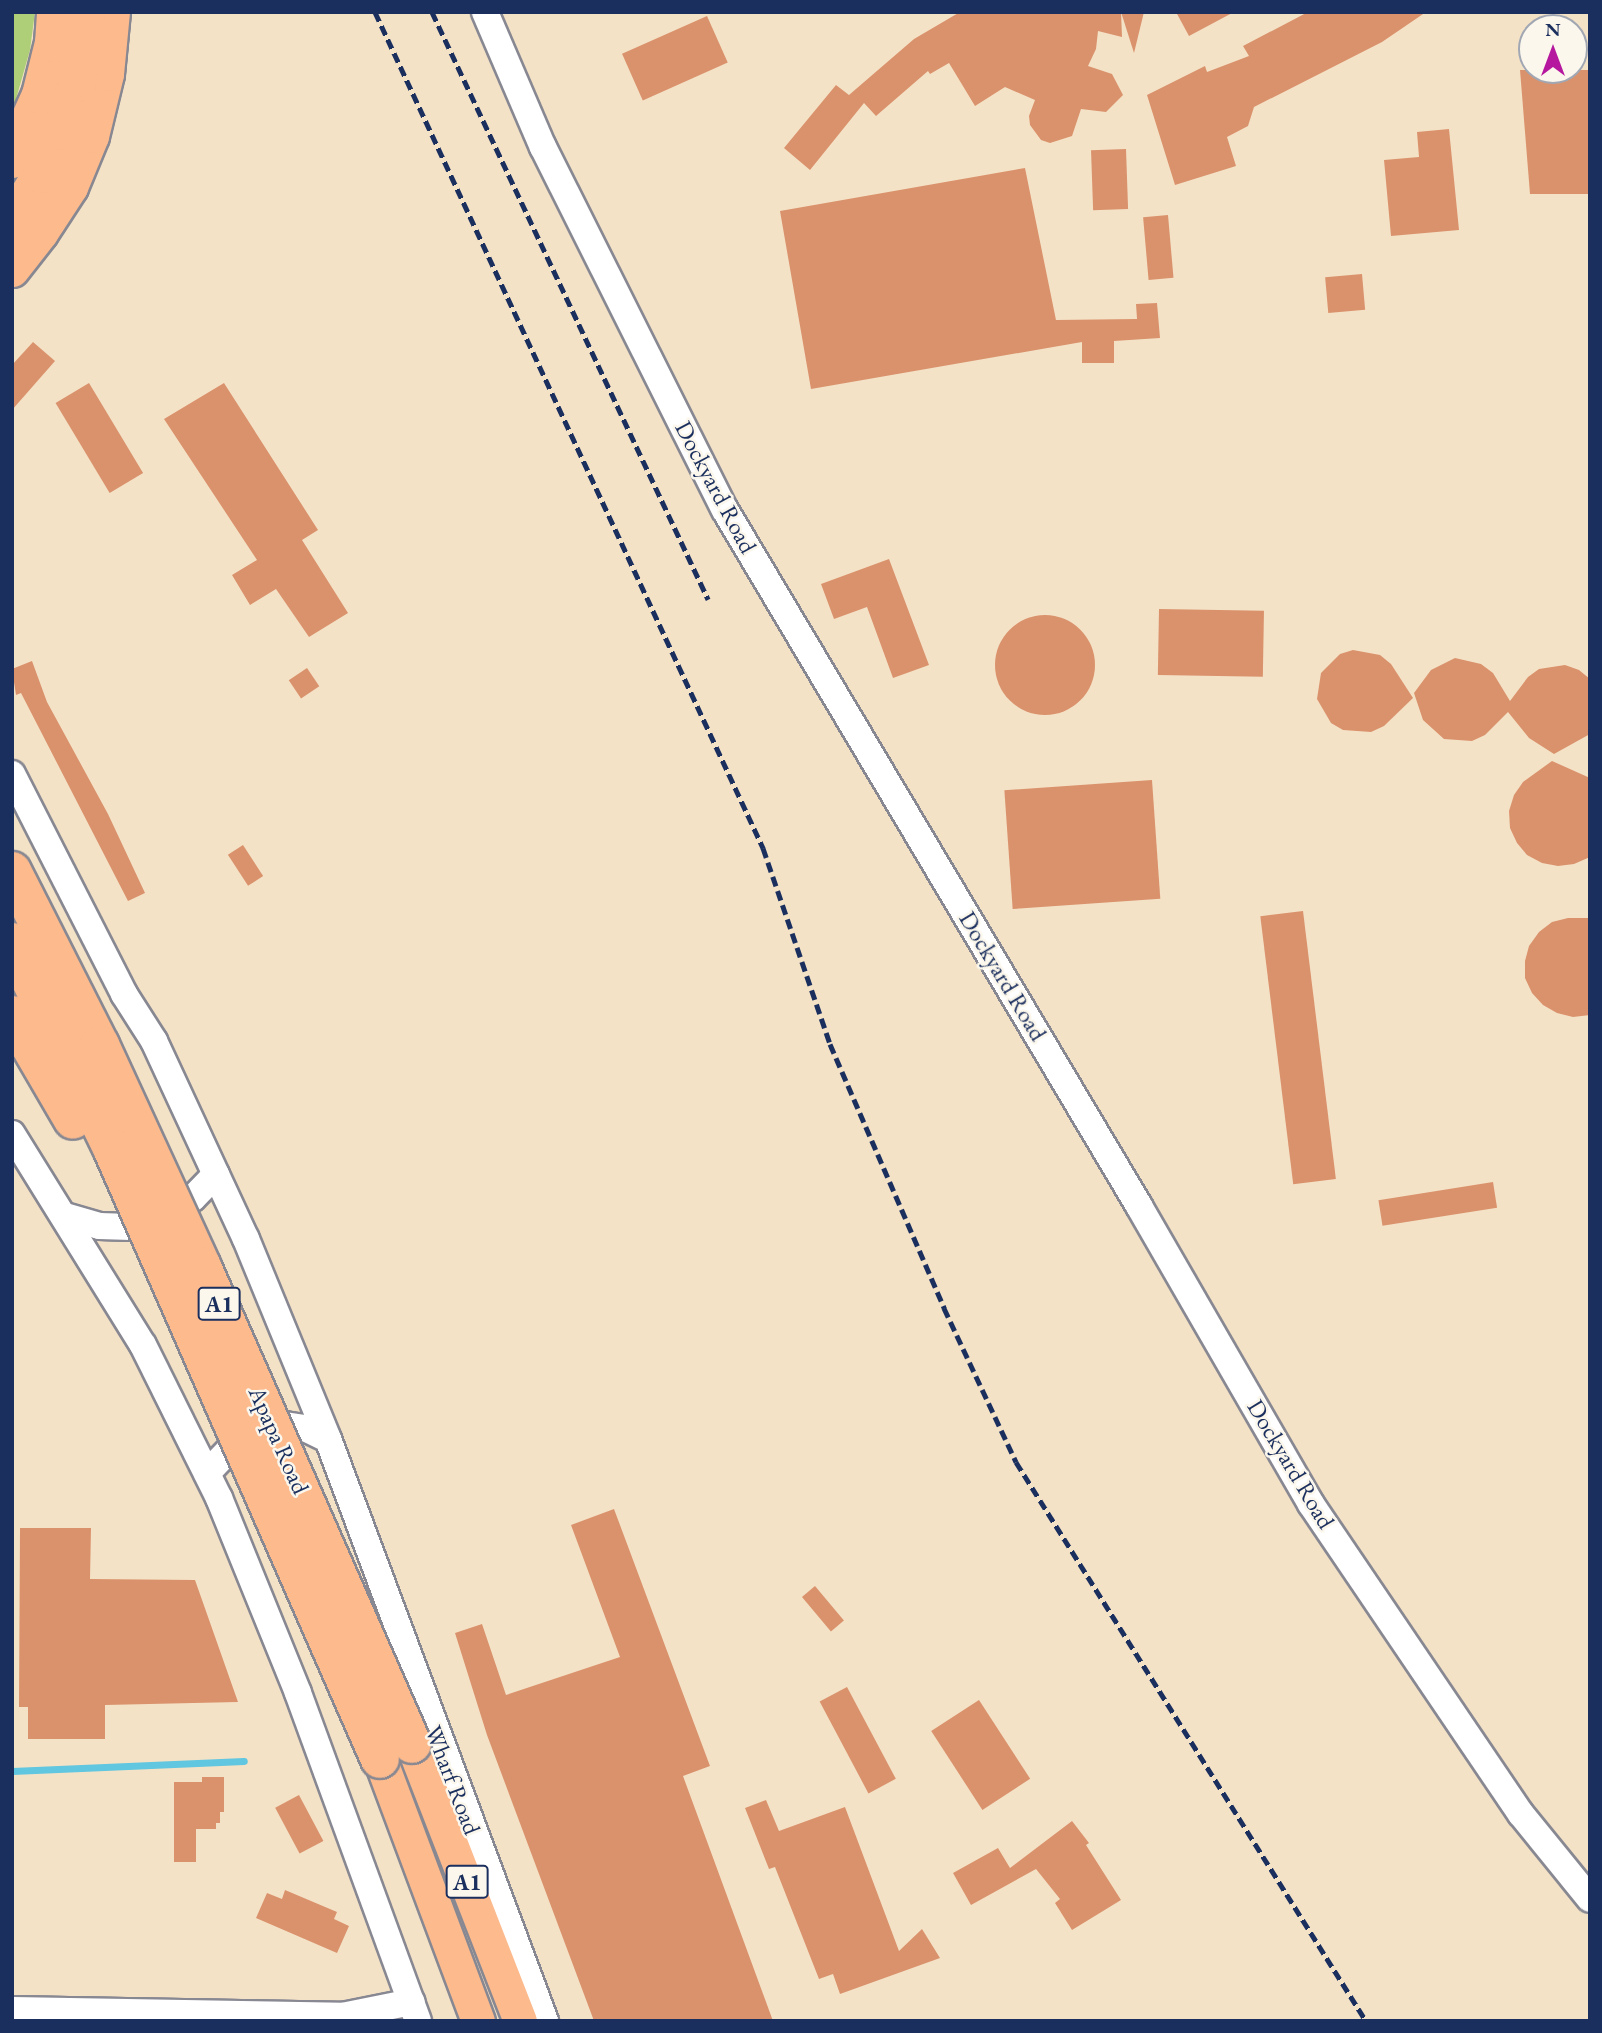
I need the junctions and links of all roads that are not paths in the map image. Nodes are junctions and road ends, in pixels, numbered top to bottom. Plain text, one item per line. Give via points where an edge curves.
1 (56, 12) edge
2 (86, 12) edge
3 (113, 12) edge
4 (485, 12) edge
5 (12, 159) edge
6 (12, 223) edge
7 (12, 270) edge
8 (12, 774) edge
9 (12, 871) edge
10 (12, 942) edge
11 (12, 1015) edge
12 (12, 1135) edge
13 (216, 1174) junction
14 (65, 1216) junction
15 (185, 1313) junction
16 (328, 1439) junction
17 (207, 1473) junction
18 (396, 1752) junction
19 (1590, 1899) edge
20 (12, 2010) edge
21 (415, 2011) edge
22 (478, 2021) edge
23 (520, 2021) edge
24 (545, 2021) edge

1 - 5 highway via 54,43 41,95
2 - 6 highway via 77,83 61,131
3 - 7 main road via 107,74 92,136 71,187
4 - 19 street, Dockyard Road via 543,148 725,510 1311,1504 1521,1815
8 - 13 street, Wharf Road via 124,994 154,1041
9 - 18 highway, Apapa Road / A1, bridge via 100,1045 202,1267
10 - 15 highway, Apapa Road / A1, bridge via 112,1147
11 - 15 highway, bridge
12 - 14 street
13 - 14 street via 194,1198 131,1227 99,1226
13 - 16 street, Wharf Road
14 - 17 street via 144,1345
15 - 18 highway, Apapa Road / A1, bridge
16 - 17 street via 285,1425 258,1432 230,1449
16 - 24 street, Wharf Road
17 - 21 street via 298,1693
18 - 22 main road, Apapa Road / A1
18 - 23 main road, Apapa Road / A1
20 - 21 street via 342,2016

